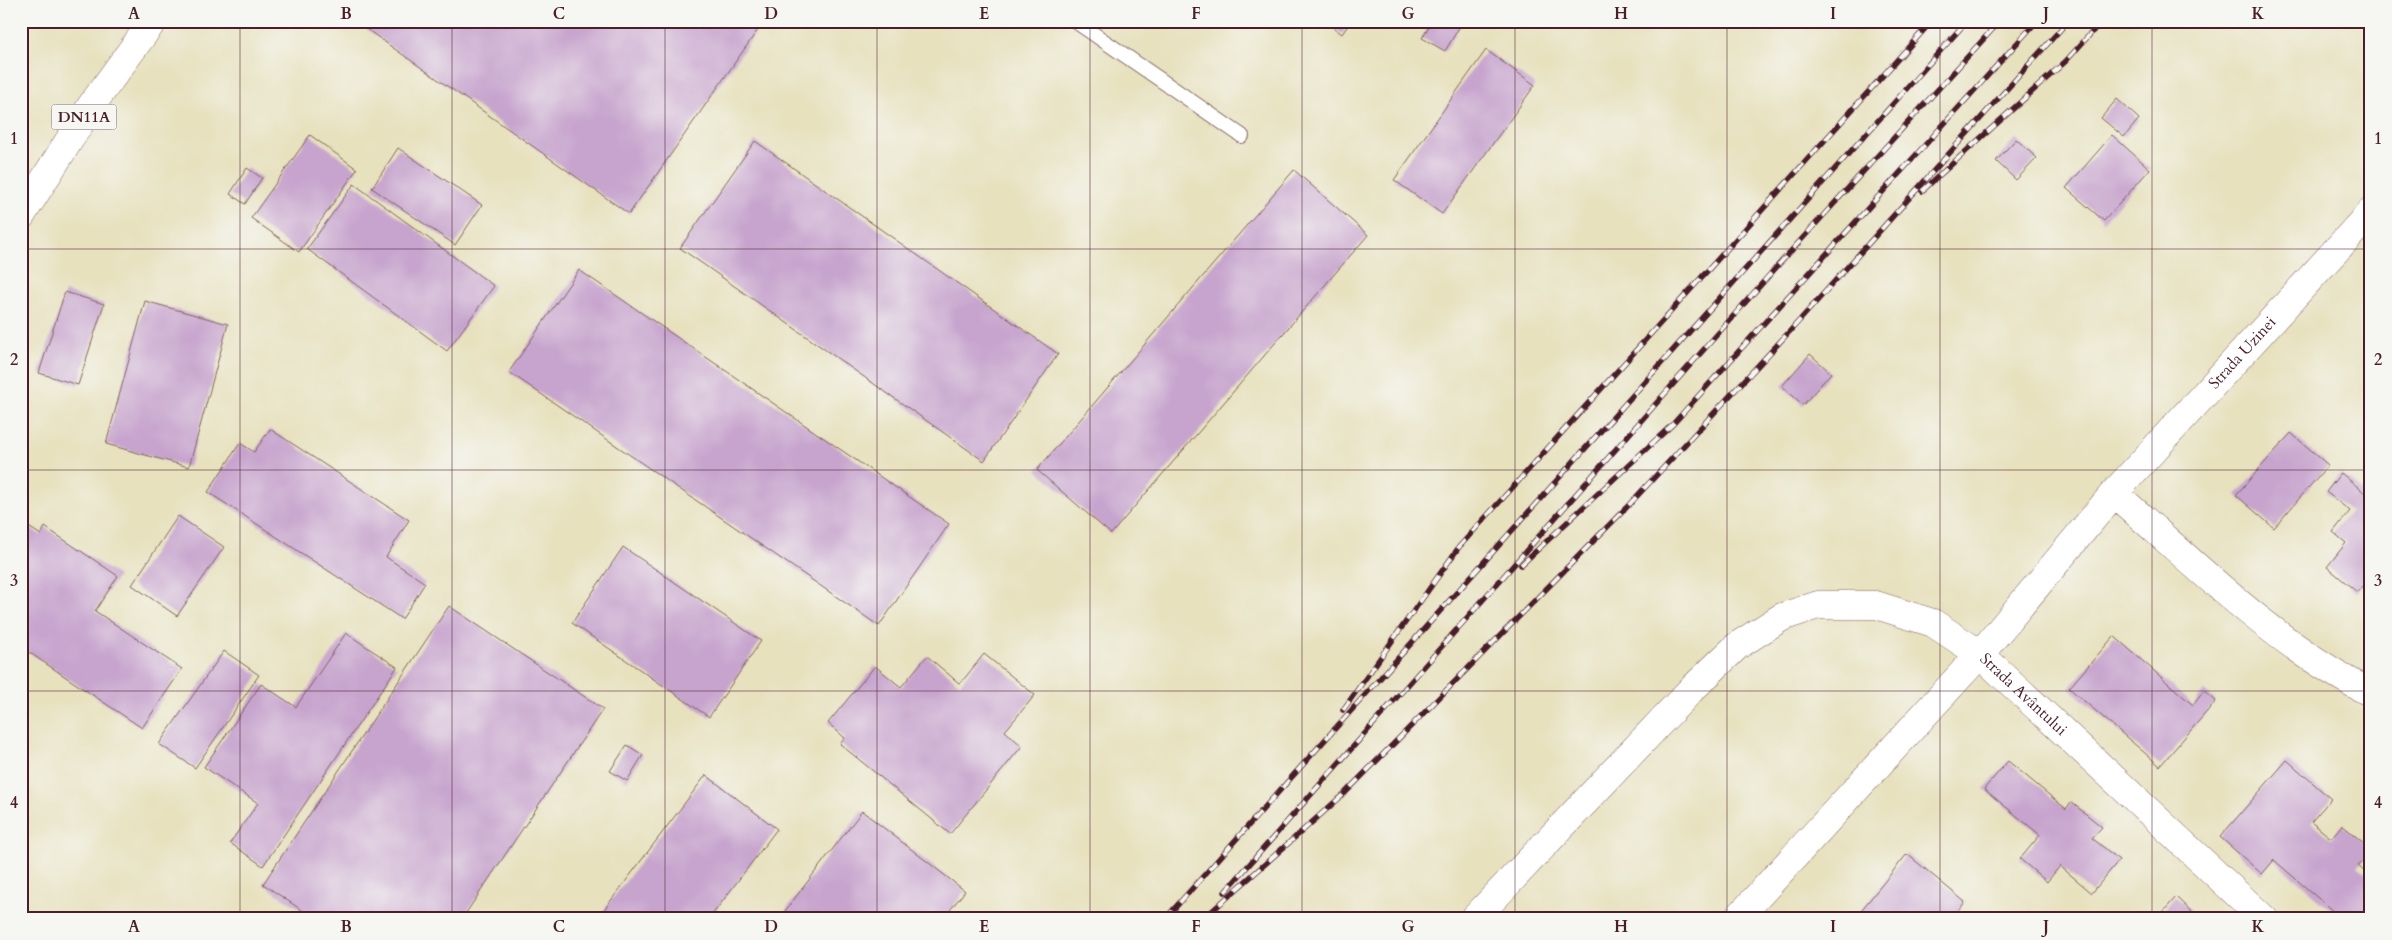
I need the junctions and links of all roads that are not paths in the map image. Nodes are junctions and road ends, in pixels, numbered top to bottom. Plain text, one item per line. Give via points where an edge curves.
1 (152, 21) edge
2 (1075, 21) edge
3 (1242, 136) dead end
4 (2371, 212) edge
5 (21, 216) edge
6 (2114, 493) junction
7 (1980, 654) junction
8 (2371, 693) edge
9 (1474, 919) edge
10 (1737, 919) edge
11 (2264, 919) edge

1 - 5 street, DN11A via 91,106
2 - 3 lane
4 - 6 street, Strada Uzinei
6 - 7 street, Strada Uzinei
6 - 8 street via 2289,644 2333,674
7 - 9 street via 1933,623 1876,605 1818,605 1782,616 1737,646 1690,691
7 - 10 street, Strada Avântului
7 - 11 street, Strada Avântului

